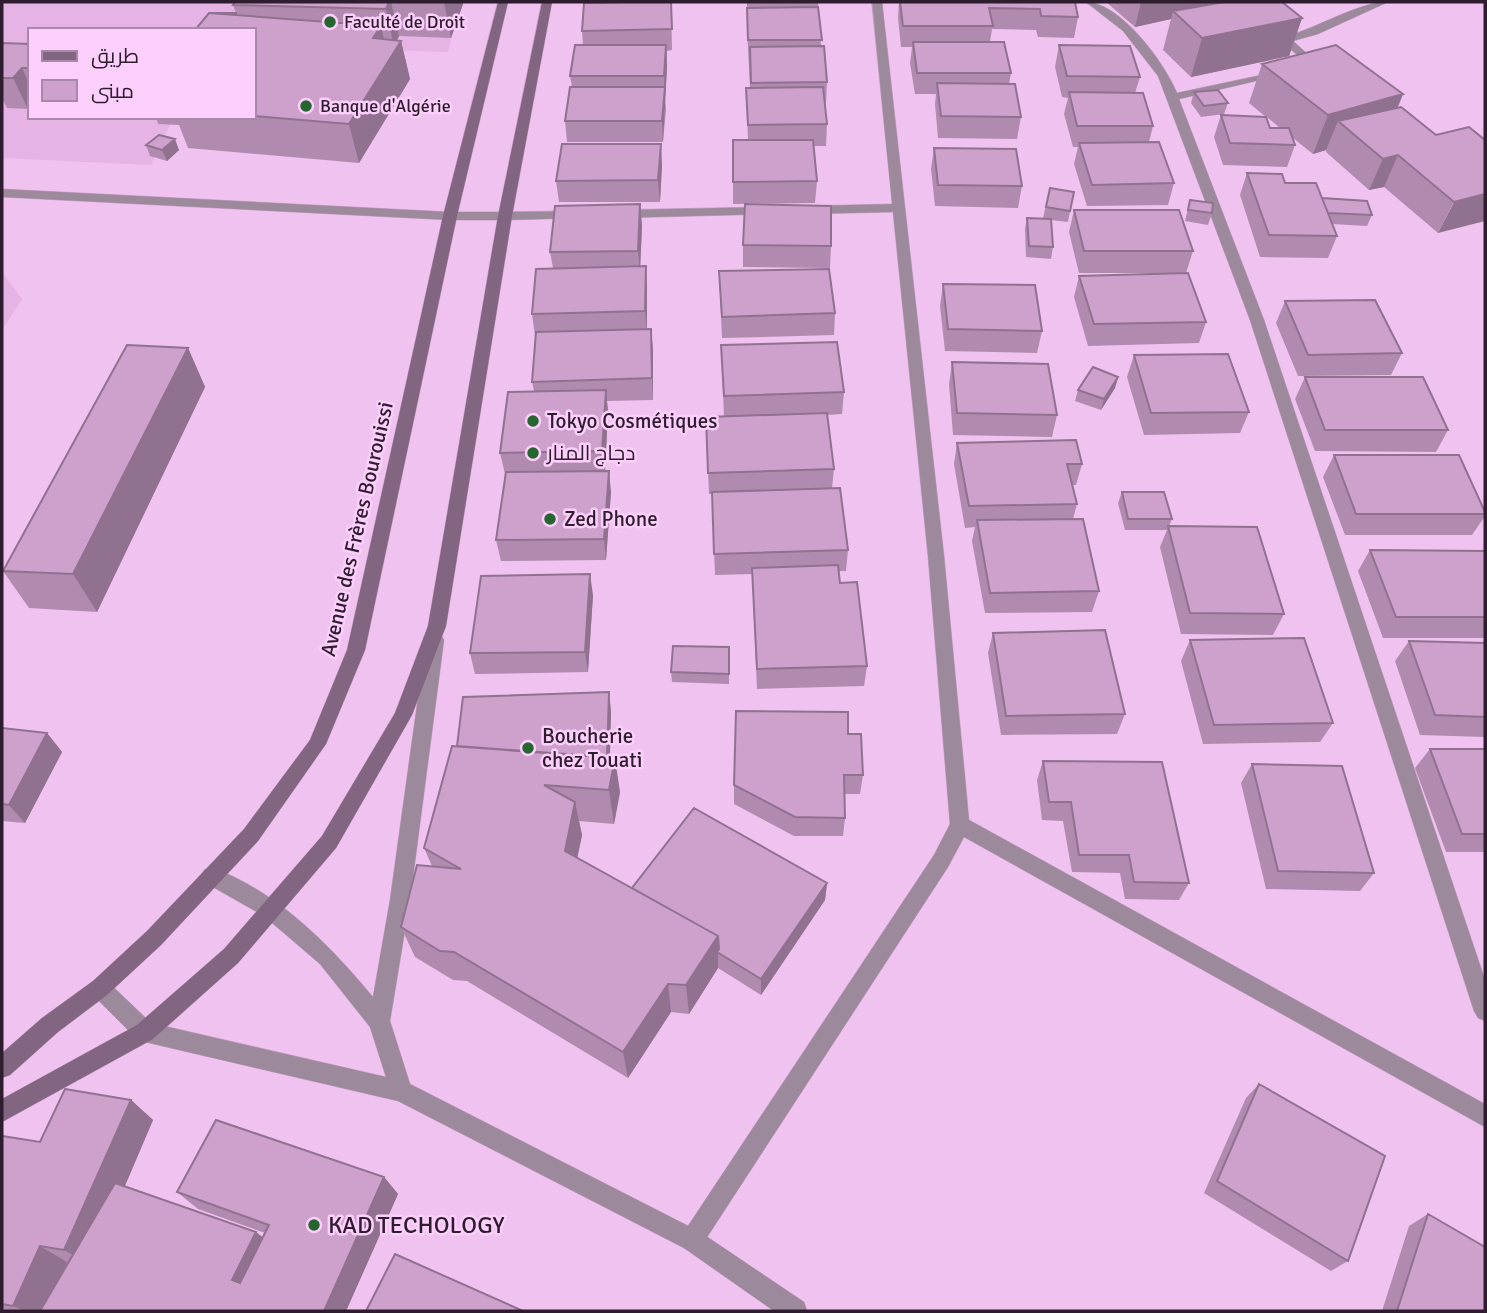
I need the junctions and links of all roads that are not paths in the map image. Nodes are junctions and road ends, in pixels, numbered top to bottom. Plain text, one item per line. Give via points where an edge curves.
1 (503, 2) edge
2 (547, 2) edge
3 (877, 2) edge
4 (1091, 2) edge
5 (1247, 2) edge
6 (1383, 2) edge
7 (1285, 40) junction
8 (1314, 66) junction
9 (1301, 69) edge
10 (1288, 72) edge
11 (1326, 74) edge
12 (1172, 97) junction
13 (2, 193) edge
14 (898, 208) junction
15 (450, 216) junction
16 (505, 216) junction
17 (437, 626) junction
18 (960, 825) junction
19 (211, 876) junction
20 (271, 909) junction
21 (100, 988) junction
22 (1485, 1011) edge
23 (379, 1021) junction
24 (145, 1032) junction
25 (2, 1067) edge
26 (401, 1091) junction
27 (2, 1111) edge
28 (1485, 1116) edge
29 (692, 1240) junction
30 (795, 1311) edge

1 - 15 main road, Avenue des Frères Bourouissi
2 - 16 main road
3 - 14 street
4 - 12 street via 1127,29 1164,75
5 - 7 street
6 - 7 street
7 - 8 street
8 - 9 street
8 - 11 street
10 - 12 street
12 - 22 street via 1257,320
13 - 15 street
14 - 16 street
14 - 18 street
15 - 16 street
15 - 19 main road, Avenue des Frères Bourouissi via 356,650 317,744 251,835
16 - 17 main road
17 - 20 main road via 403,715 336,830
17 - 23 street
18 - 28 street
18 - 29 street via 941,862
19 - 20 street
19 - 21 main road, Avenue des Frères Bourouissi via 154,939
20 - 23 street via 327,957
20 - 24 main road via 230,956
21 - 24 street
21 - 25 main road, Avenue des Frères Bourouissi
23 - 26 street
24 - 26 street
24 - 27 main road
26 - 29 street
29 - 30 street

